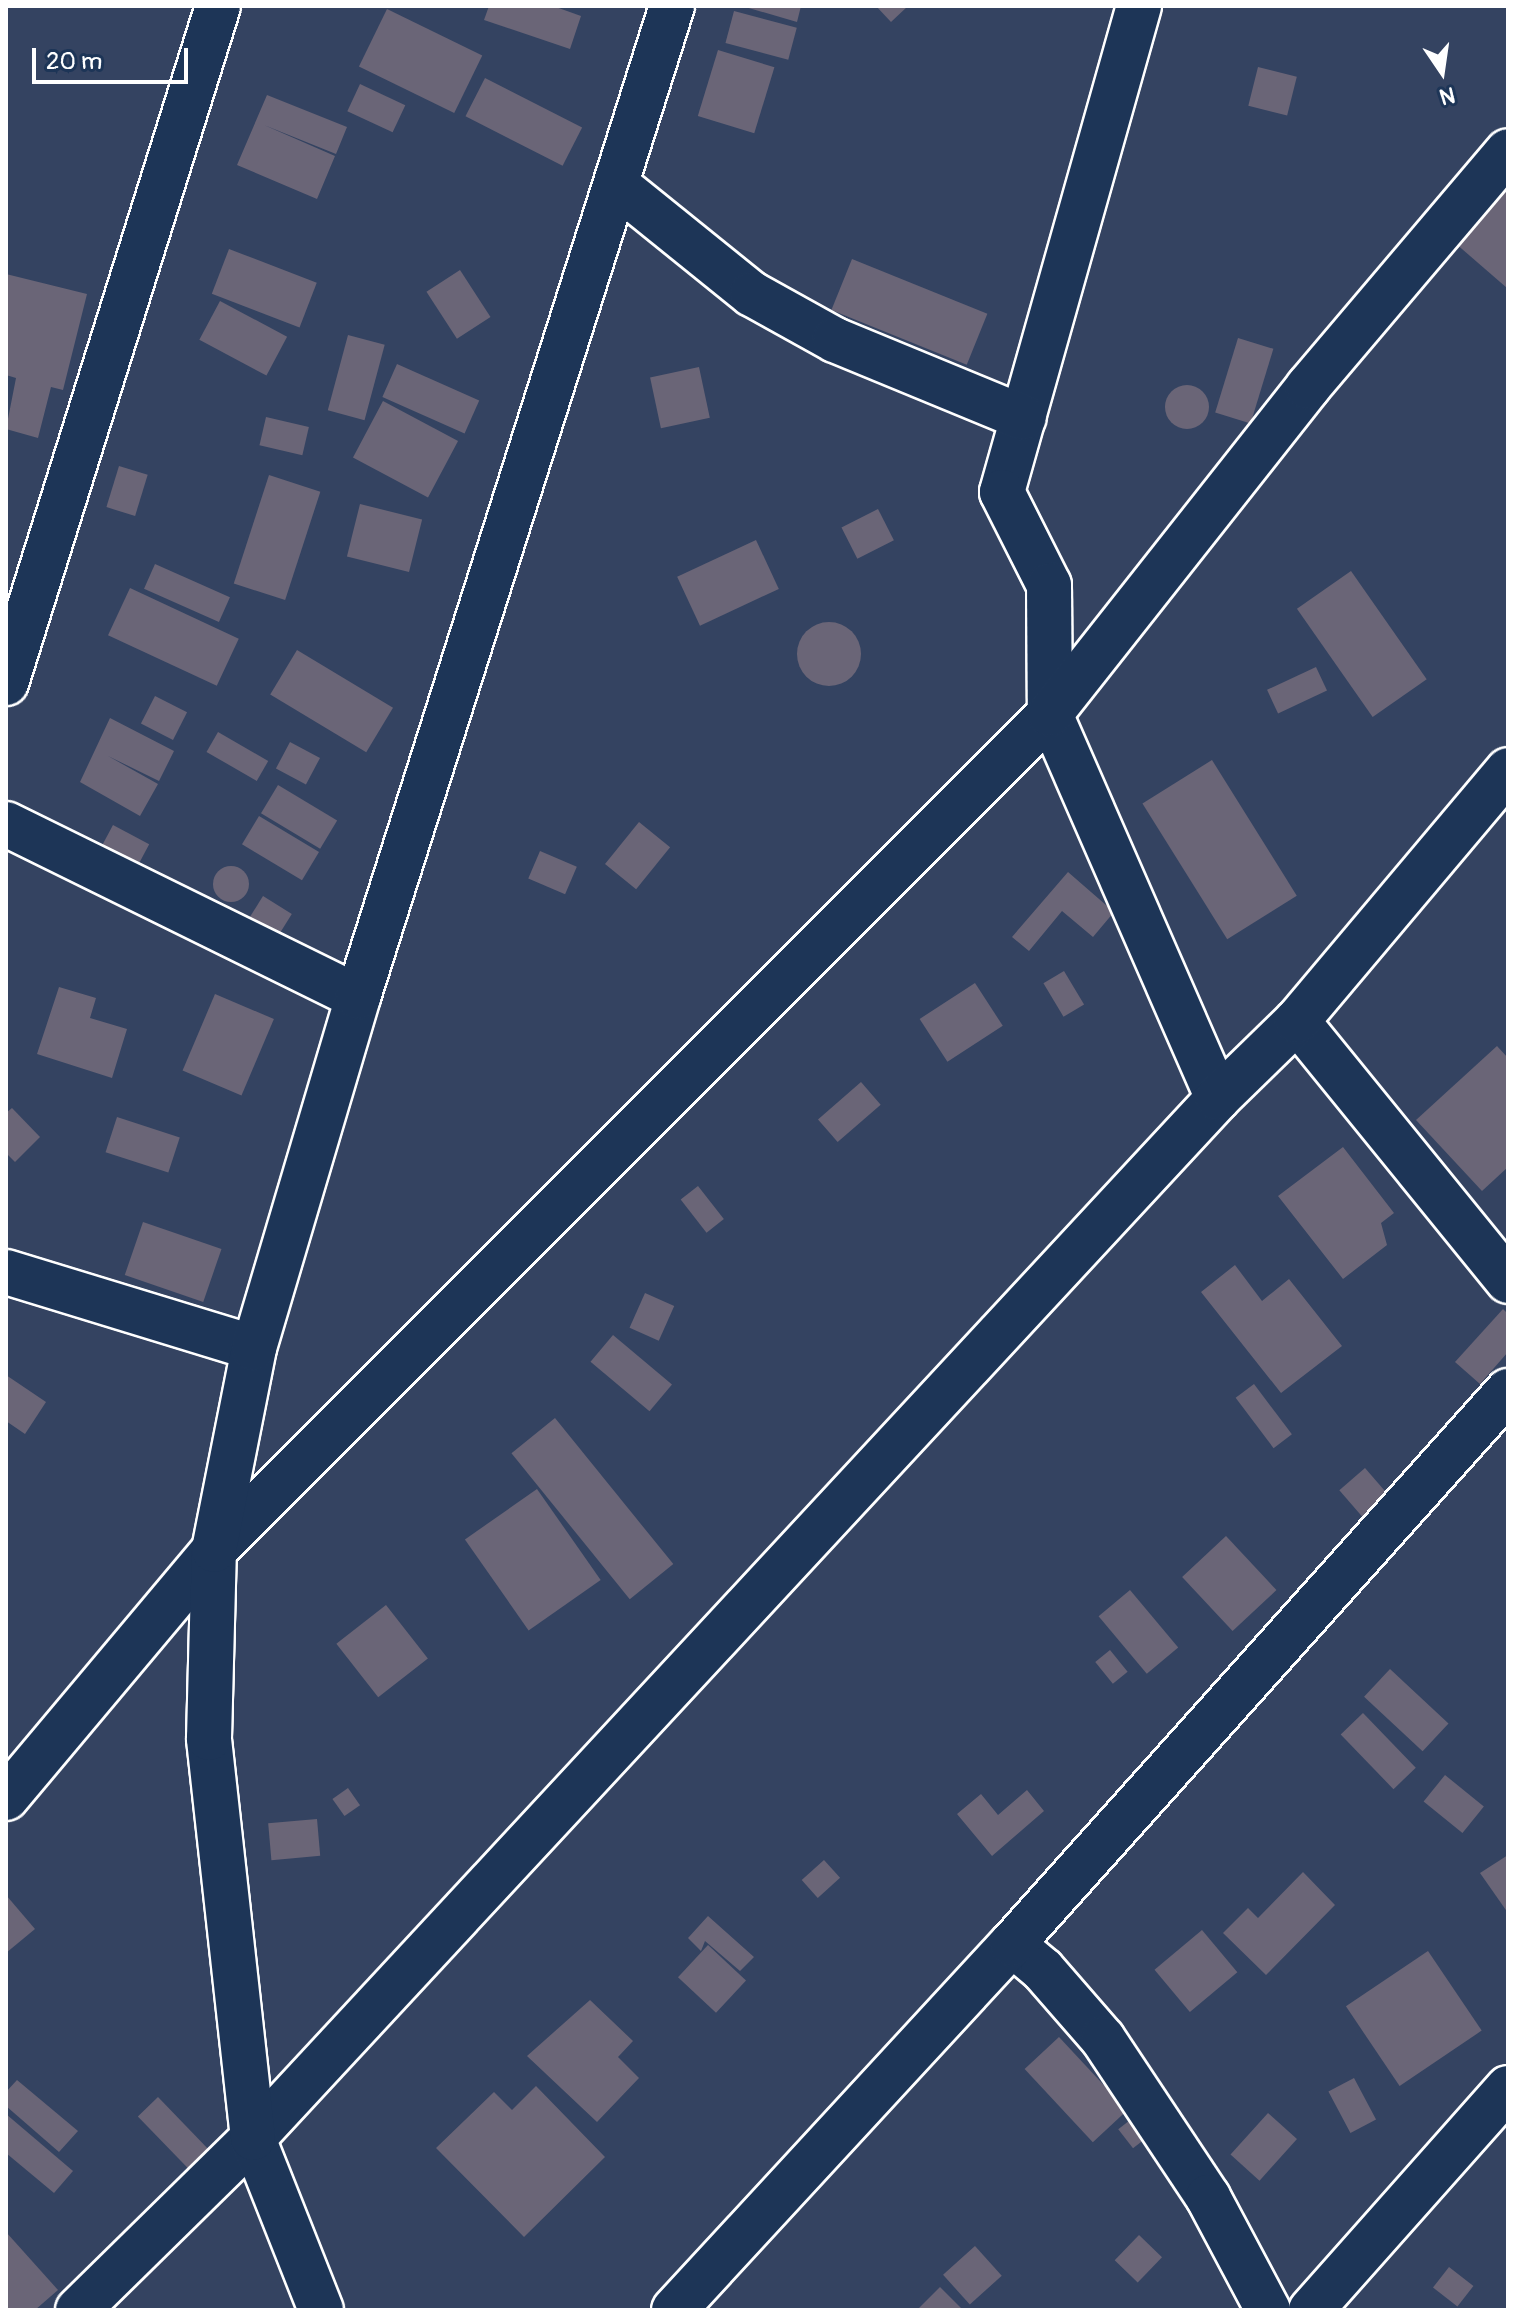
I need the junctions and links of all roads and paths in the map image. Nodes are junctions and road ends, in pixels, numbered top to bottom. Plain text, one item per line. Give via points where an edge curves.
1 (218, 6) edge
2 (672, 6) edge
3 (1139, 6) edge
4 (1508, 151) edge
5 (618, 186) junction
6 (1024, 418) junction
7 (6, 683) edge
8 (1050, 714) junction
9 (1508, 770) edge
10 (6, 824) edge
11 (358, 997) junction
12 (1297, 1021) junction
13 (1218, 1098) junction
14 (6, 1272) edge
15 (1508, 1281) edge
16 (254, 1348) junction
17 (1508, 1391) edge
18 (214, 1550) junction
19 (6, 1798) edge
20 (1012, 1944) junction
21 (1508, 2088) edge
22 (253, 2138) junction
23 (78, 2310) edge
24 (321, 2310) edge
25 (674, 2310) edge
26 (1268, 2310) edge
27 (1311, 2310) edge

1 - 7 street
2 - 5 street
3 - 6 street
4 - 8 street via 1308,387
5 - 6 street via 752,294 835,340
5 - 11 street
6 - 8 street via 1002,492 1049,585
8 - 13 street
8 - 18 street
9 - 12 street
10 - 11 street
11 - 16 street
12 - 13 street
12 - 15 street
13 - 22 street
14 - 16 street
16 - 18 street
17 - 20 street
18 - 19 street
18 - 22 street via 209,1738
20 - 25 street
20 - 26 street via 1043,1970 1103,2039 1208,2197
21 - 27 street
22 - 23 street
22 - 24 street

